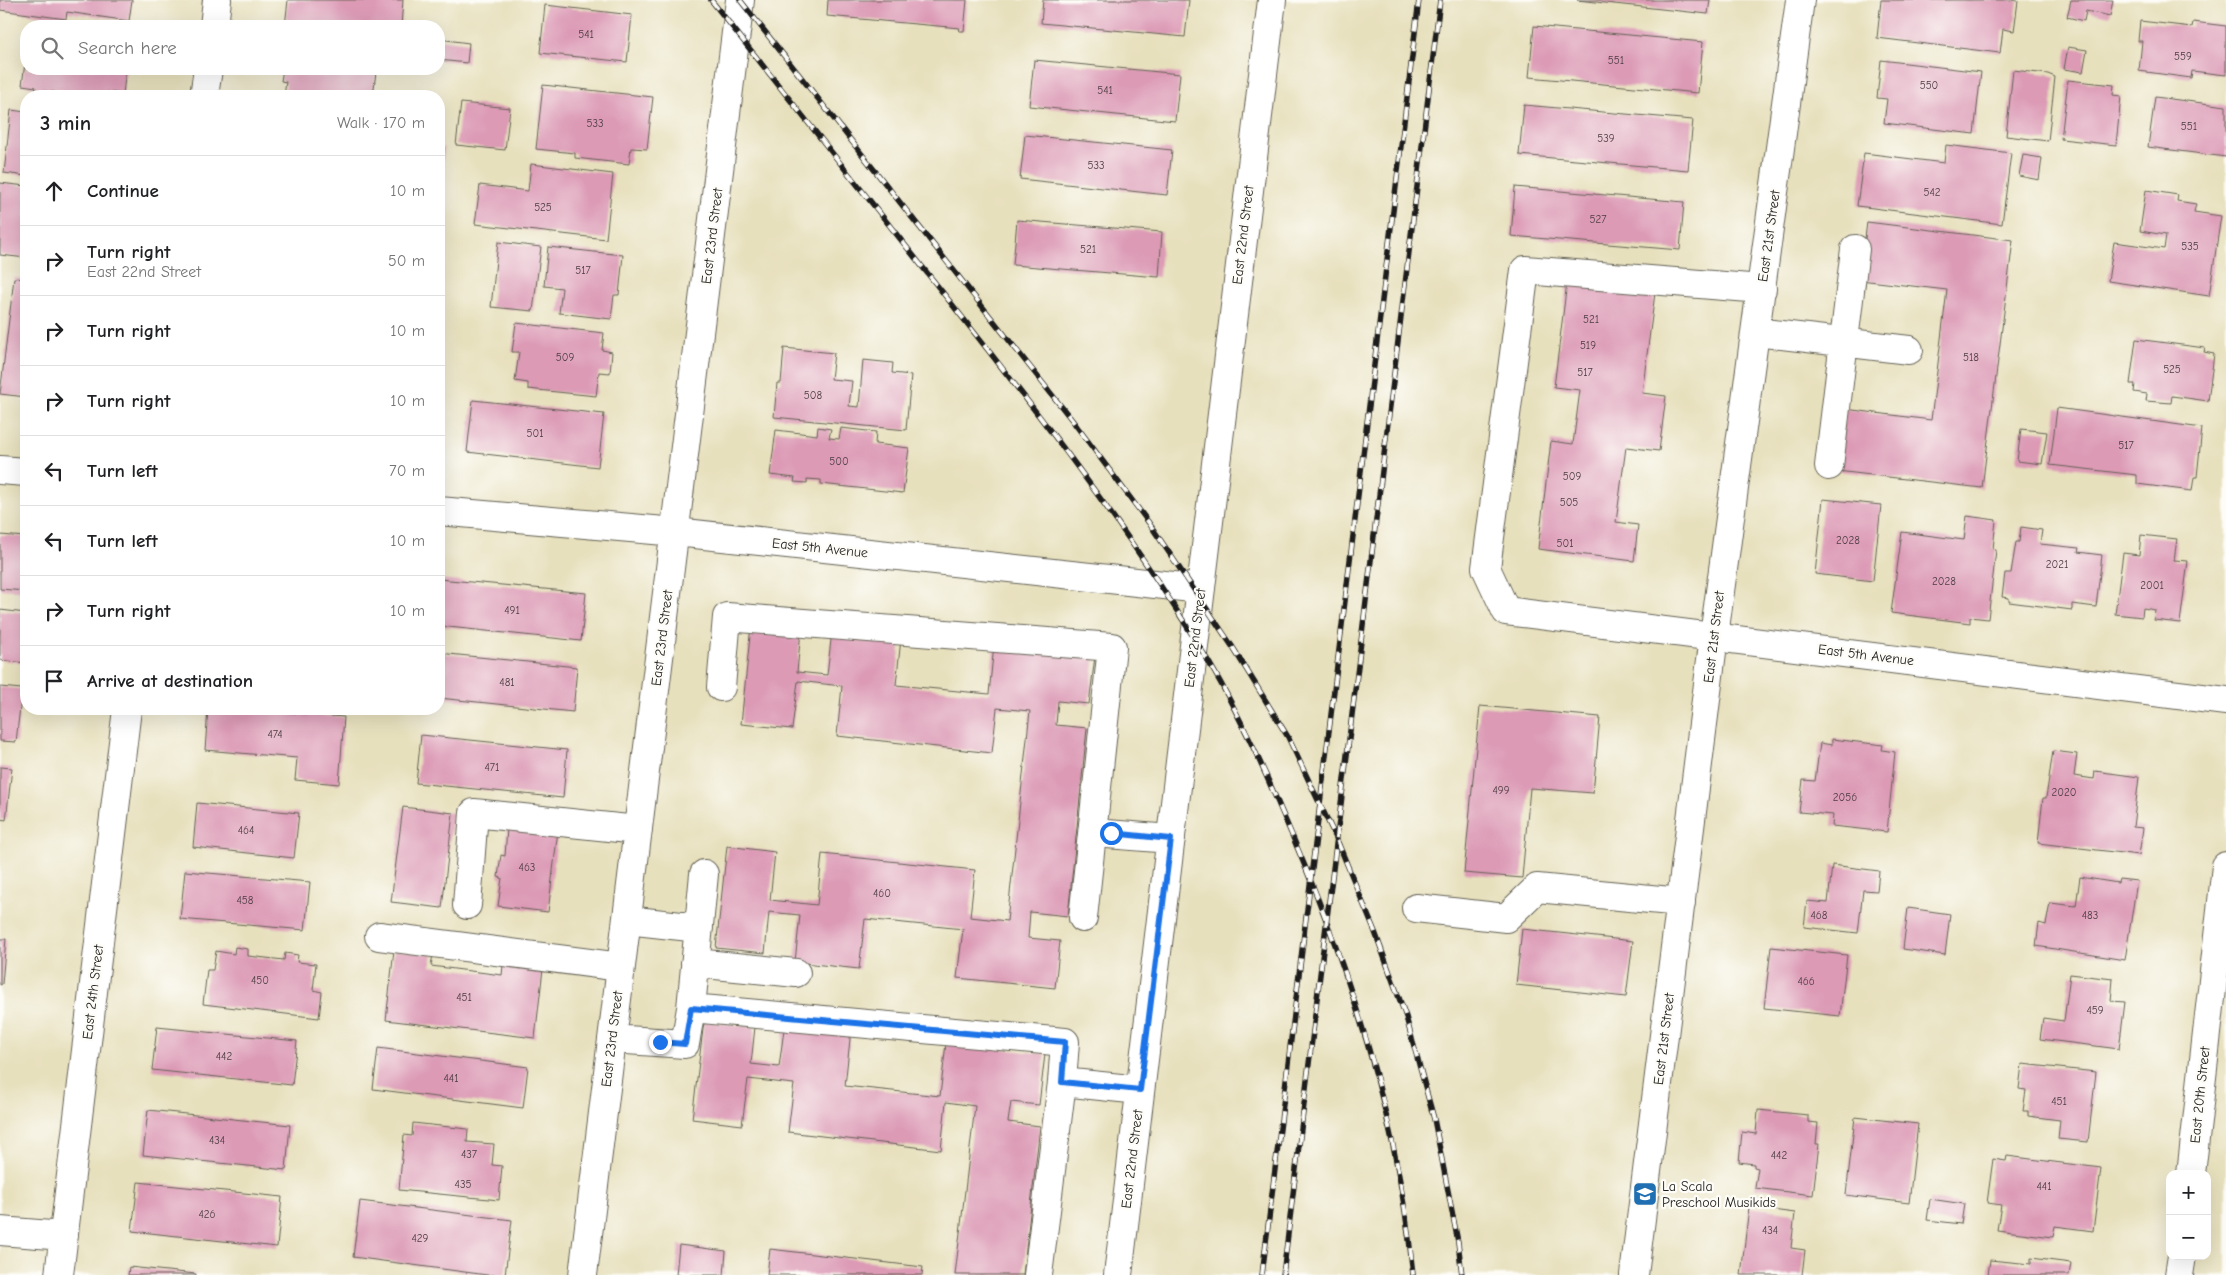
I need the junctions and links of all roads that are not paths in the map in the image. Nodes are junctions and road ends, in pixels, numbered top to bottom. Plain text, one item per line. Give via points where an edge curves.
1 (217, 0) edge
2 (740, 0) edge
3 (1272, 0) edge
4 (1800, 0) edge
5 (215, 20) edge
6 (207, 75) edge
7 (205, 90) edge
8 (1855, 249) dead end
9 (1762, 289) junction
10 (1756, 332) junction
11 (1845, 343) junction
12 (1909, 350) dead end
13 (1830, 466) dead end
14 (0, 470) edge
15 (20, 472) edge
16 (445, 512) edge
17 (676, 532) junction
18 (1201, 589) junction
19 (1714, 636) junction
20 (721, 687) dead end
21 (2226, 701) edge
22 (126, 715) edge
23 (638, 830) junction
24 (1094, 833) junction
25 (1171, 839) junction
26 (2226, 866) edge
27 (704, 874) dead end
28 (1681, 902) junction
29 (467, 905) dead end
30 (1416, 908) dead end
31 (1083, 918) dead end
32 (627, 920) junction
33 (699, 928) junction
34 (378, 936) dead end
35 (695, 963) junction
36 (621, 967) junction
37 (796, 973) dead end
38 (691, 1008) junction
39 (612, 1039) junction
40 (1062, 1082) junction
41 (1140, 1090) junction
42 (2191, 1170) edge
43 (0, 1231) edge
44 (64, 1236) junction
45 (2182, 1260) edge
46 (59, 1275) edge
47 (582, 1275) edge
48 (1038, 1275) edge
49 (1118, 1275) edge
50 (1634, 1275) edge
51 (2180, 1275) edge

1 - 5 street
2 - 17 street, East 23rd Street
3 - 18 street, East 22nd Street
4 - 9 street, East 21st Street
6 - 7 street
8 - 11 street
9 - 10 street, East 21st Street
9 - 19 street, East 5th Avenue via 1525,270 1486,568 1506,611
10 - 11 street
10 - 19 street, East 21st Street
11 - 12 street
11 - 13 street
14 - 15 street
16 - 17 street, East 5th Avenue
17 - 18 street, East 5th Avenue
17 - 23 street, East 23rd Street
18 - 25 street, East 22nd Street
19 - 21 street, East 5th Avenue
19 - 28 street, East 21st Street
20 - 24 street via 727,617 1112,647
22 - 44 street, East 24th Street
23 - 29 street via 474,813
23 - 32 street, East 23rd Street
24 - 25 street
24 - 31 street
25 - 41 street, East 22nd Street
26 - 42 street, East 20th Street
27 - 33 street
28 - 30 street via 1537,888 1506,918
28 - 50 street, East 21st Street
32 - 33 street
32 - 36 street, East 23rd Street
33 - 35 street
34 - 36 street
35 - 37 street
35 - 38 street
36 - 39 street, East 23rd Street
38 - 39 street via 685,1044
38 - 40 street via 1065,1042
39 - 47 street, East 23rd Street
40 - 41 street
40 - 48 street
41 - 49 street, East 22nd Street
43 - 44 street
44 - 46 street, East 24th Street
45 - 51 street

